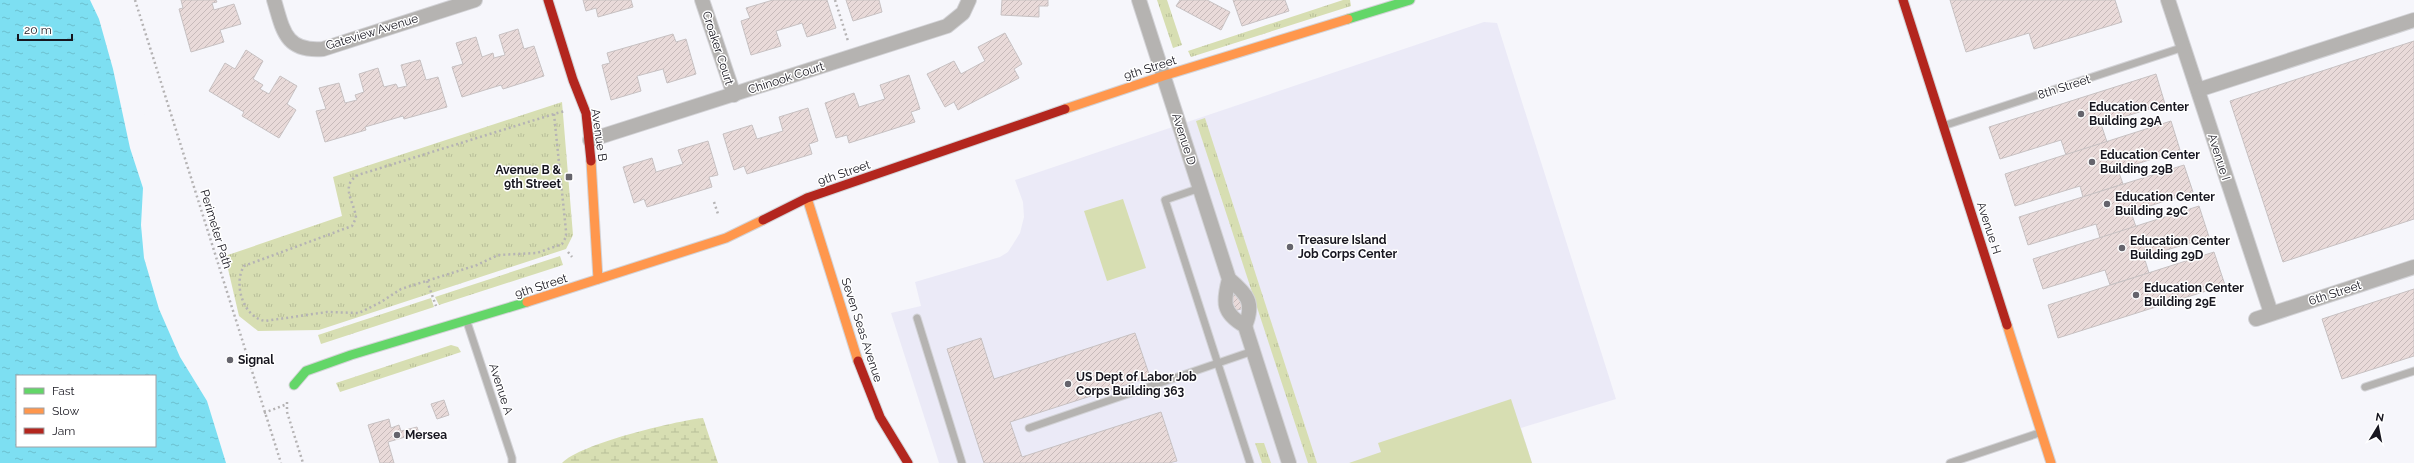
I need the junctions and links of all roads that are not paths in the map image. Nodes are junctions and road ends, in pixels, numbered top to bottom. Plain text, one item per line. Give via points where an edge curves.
1 (274, 0) edge
2 (475, 0) edge
3 (548, 0) edge
4 (702, 0) edge
5 (969, 0) edge
6 (1139, 0) edge
7 (1378, 0) edge
8 (1410, 0) edge
9 (1903, 0) edge
10 (2168, 0) edge
11 (1381, 10) junction
12 (2414, 20) edge
13 (2184, 48) junction
14 (1163, 76) junction
15 (2198, 90) junction
16 (734, 95) junction
17 (1943, 126) junction
18 (590, 140) junction
19 (1200, 188) junction
20 (807, 198) junction
21 (2414, 267) edge
22 (1229, 279) junction
23 (598, 280) junction
24 (2271, 313) junction
25 (917, 318) dead end
26 (2256, 319) dead end
27 (467, 322) junction
28 (1245, 326) junction
29 (1253, 351) junction
30 (1218, 363) junction
31 (2414, 372) edge
32 (294, 385) dead end
33 (2365, 387) dead end
34 (1028, 428) dead end
35 (2041, 433) junction
36 (512, 463) edge
37 (908, 463) edge
38 (962, 463) edge
39 (1250, 463) edge
40 (1289, 463) edge
41 (1950, 463) edge
42 (2051, 463) edge

1 - 2 street, Gateview Avenue via 289,39 294,45 310,50 323,49
3 - 18 street, Avenue B via 586,113
4 - 16 street, Croaker Court
5 - 16 street, Chinook Court via 963,13 947,26
6 - 14 street, Avenue D
7 - 11 lane
8 - 11 street, 9th Street
9 - 17 street, Avenue H
10 - 13 street, Avenue I
11 - 14 street, 9th Street
12 - 15 street
13 - 15 street, Avenue I
13 - 17 lane, 8th Street
14 - 19 street, Avenue D
14 - 20 street, 9th Street
15 - 24 street, Avenue I
16 - 18 street, Chinook Court
17 - 35 street, Avenue H
18 - 23 street, Avenue B
19 - 22 street, Avenue D
19 - 30 lane via 1165,200
20 - 23 street, 9th Street via 726,238
20 - 37 street, Seven Seas Avenue via 860,369 880,418
21 - 24 street, 6th Street
22 - 28 street via 1246,292 1250,313
22 - 28 street via 1224,299 1231,318
23 - 27 street, 9th Street
24 - 26 street, 6th Street
25 - 38 lane
27 - 32 street, 9th Street via 306,371
27 - 36 lane, Avenue A
28 - 29 street
29 - 30 lane
29 - 40 street
30 - 34 lane
30 - 39 lane
31 - 33 lane
35 - 41 lane
35 - 42 street, Avenue H

